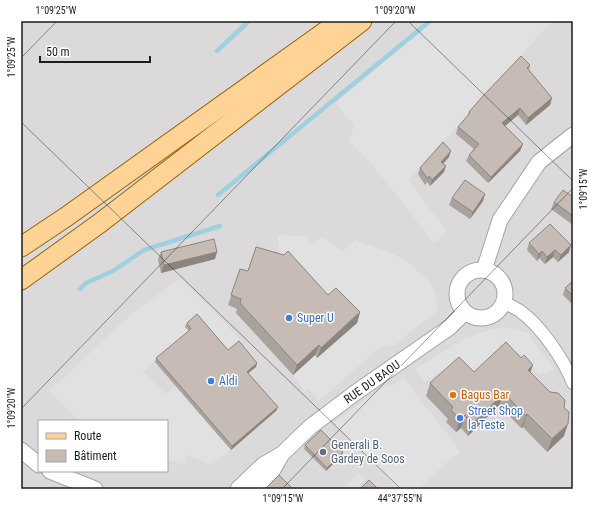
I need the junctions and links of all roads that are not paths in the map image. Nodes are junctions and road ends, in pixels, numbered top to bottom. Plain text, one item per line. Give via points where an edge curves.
1 (340, 21) edge
2 (362, 21) edge
3 (573, 135) edge
4 (21, 247) edge
5 (484, 270) junction
6 (21, 280) edge
7 (504, 302) junction
8 (464, 313) junction
9 (573, 383) edge
10 (21, 450) edge
11 (282, 454) junction
12 (38, 464) edge
13 (52, 472) edge
14 (95, 489) edge
15 (238, 489) edge
16 (255, 489) edge

1 - 4 main road
2 - 6 main road via 126,204
3 - 5 street via 539,162 500,220
5 - 7 street via 499,278 505,293
5 - 8 street via 469,273 458,284 457,300
7 - 8 street via 494,315 487,318 479,319
7 - 9 street via 521,311 537,326 567,368
8 - 11 street, RUE DU BAOU via 450,327 310,427
10 - 12 street
11 - 15 street, RUE DU BAOU via 263,465
11 - 16 street, RUE DU BAOU via 271,473
13 - 14 street

